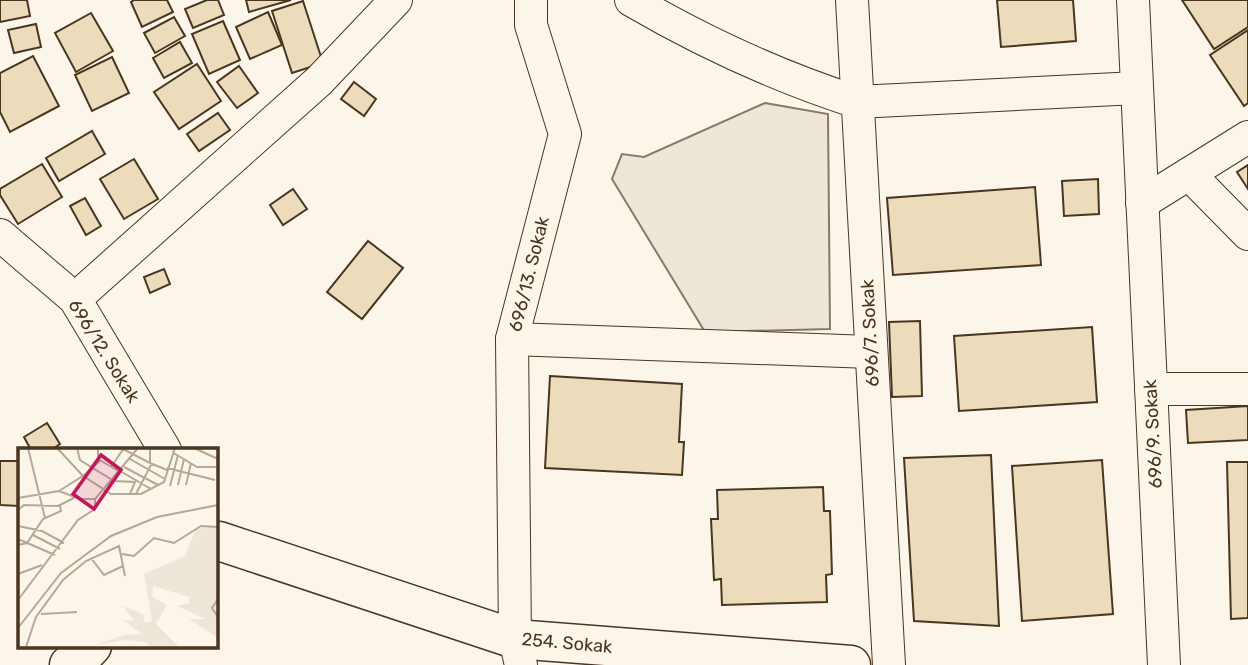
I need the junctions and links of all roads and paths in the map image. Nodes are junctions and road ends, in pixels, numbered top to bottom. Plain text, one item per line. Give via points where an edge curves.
1 (396, 0) edge
2 (531, 0) edge
3 (631, 0) edge
4 (852, 0) edge
5 (1133, 0) edge
6 (1137, 89) junction
7 (857, 102) junction
8 (1248, 137) edge
9 (1189, 174) junction
10 (1142, 203) junction
11 (1248, 234) edge
12 (0, 235) edge
13 (75, 299) junction
14 (512, 339) junction
15 (871, 352) junction
16 (1151, 389) junction
17 (1248, 389) edge
18 (164, 448) edge
19 (217, 539) edge
20 (518, 652) edge
21 (851, 665) edge
22 (889, 665) edge
23 (1164, 665) edge

1 - 13 street via 319,81
2 - 14 street, 696/13. Sokak via 531,25 565,134
3 - 7 street via 688,33
4 - 7 street, 696/7. Sokak
5 - 6 street, 696/9. Sokak
6 - 7 street
6 - 10 street, 696/9. Sokak
7 - 15 street, 696/7. Sokak
8 - 9 street
9 - 10 street
9 - 11 street
10 - 16 street, 696/9. Sokak
12 - 13 street, 696/12. Sokak
13 - 18 street, 696/12. Sokak
14 - 15 street
14 - 20 street, 696/13. Sokak
15 - 22 street, 696/7. Sokak
16 - 17 street
16 - 23 street, 696/9. Sokak
19 - 20 street, 254. Sokak
20 - 21 street, 254. Sokak

